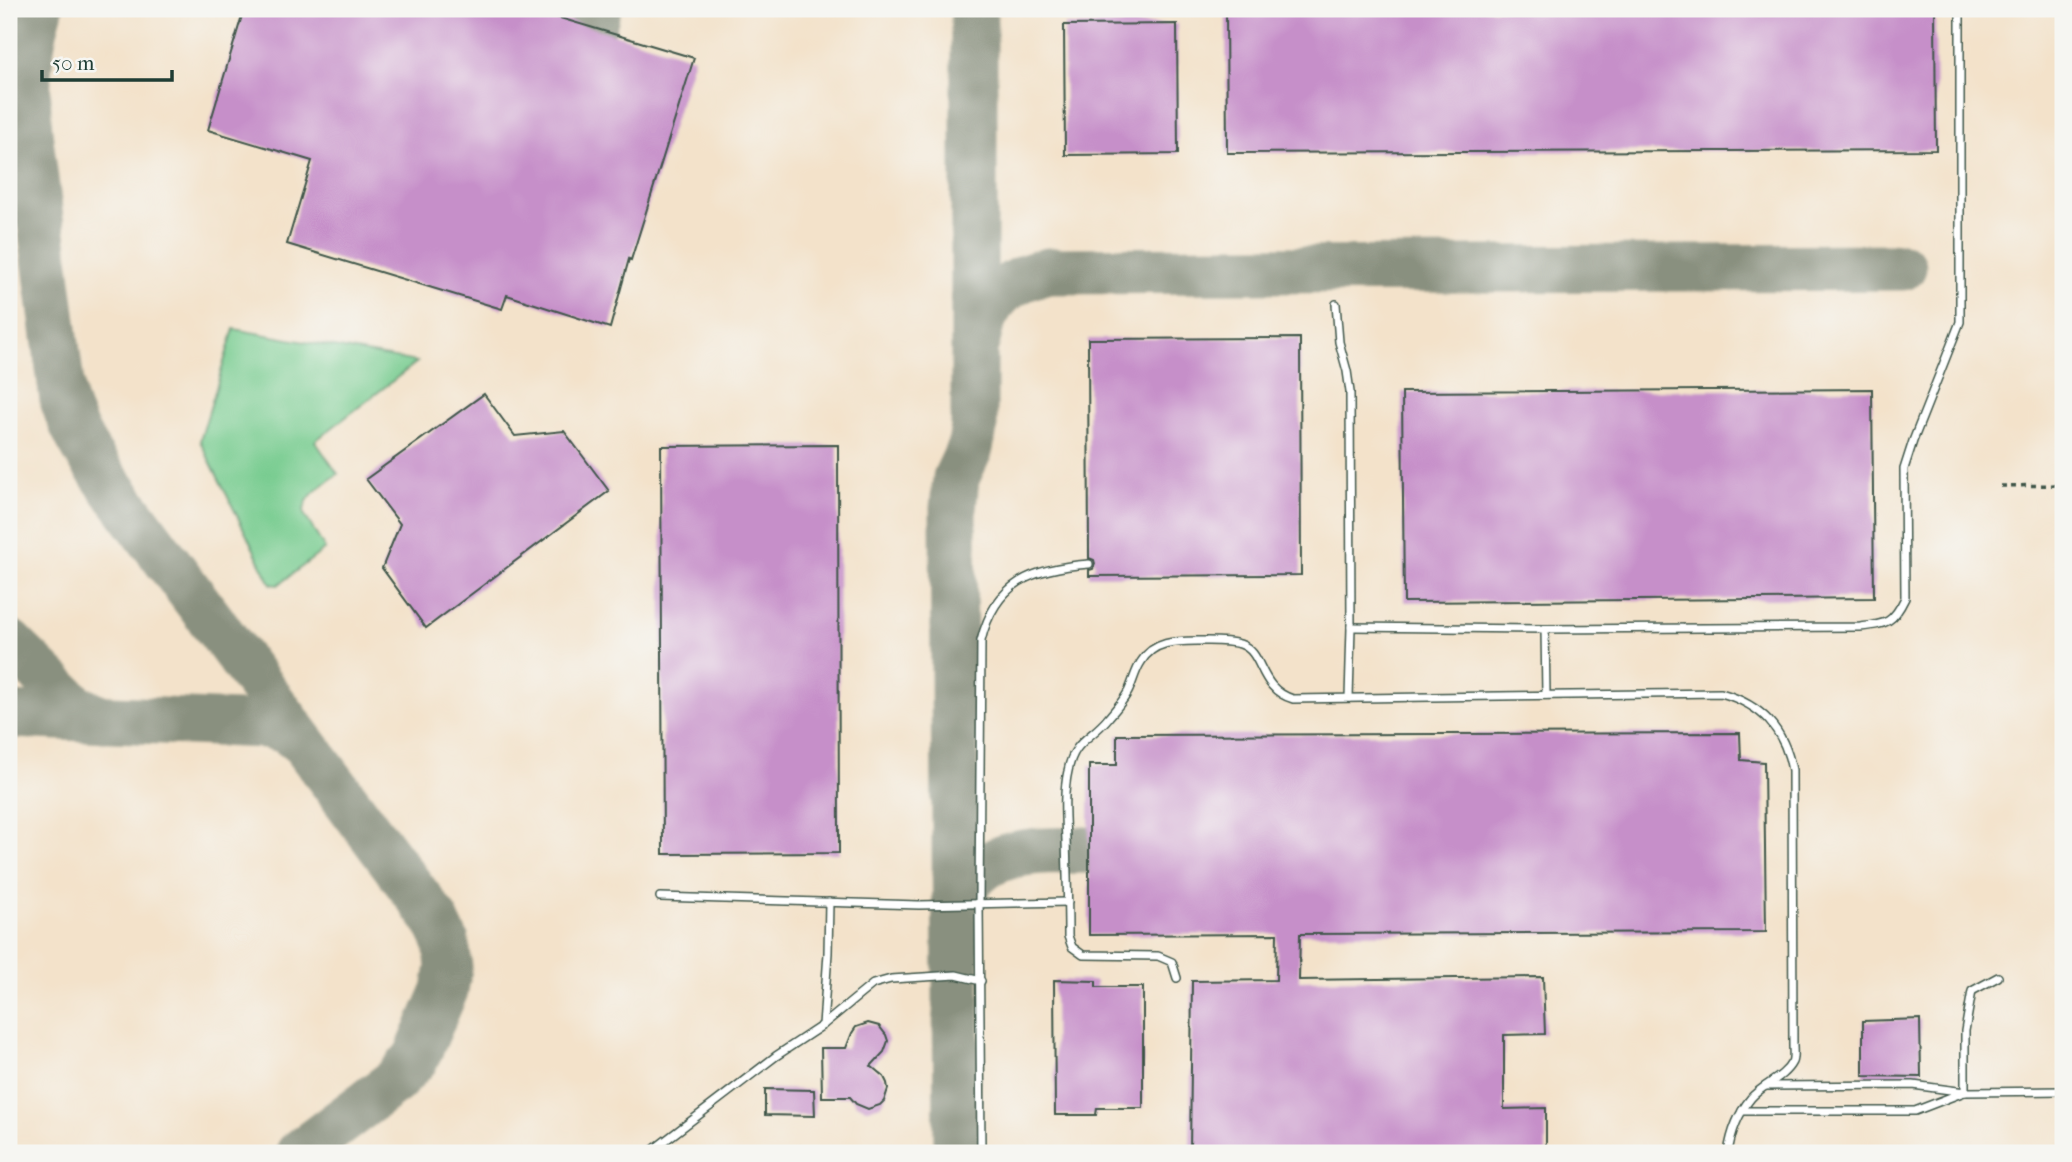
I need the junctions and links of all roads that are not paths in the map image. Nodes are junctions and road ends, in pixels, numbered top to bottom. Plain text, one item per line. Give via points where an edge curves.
1 (1960, 9) edge
2 (1336, 304) dead end
3 (1089, 564) dead end
4 (1351, 627) junction
5 (1545, 629) junction
6 (1546, 695) junction
7 (1349, 698) junction
8 (660, 897) dead end
9 (829, 902) junction
10 (1068, 902) junction
11 (979, 903) junction
12 (1998, 977) dead end
13 (1177, 978) dead end
14 (981, 981) junction
15 (822, 1025) junction
16 (1766, 1086) junction
17 (2063, 1091) edge
18 (1965, 1092) junction
19 (1742, 1111) junction
20 (649, 1153) edge
21 (981, 1153) edge
22 (1728, 1153) edge

1 - 5 lane via 1960,322 1904,469 1905,598 1896,616 1879,625 1860,627
2 - 4 lane via 1350,392
3 - 11 lane via 1050,568 1016,584 985,626 980,662
4 - 5 lane
4 - 7 lane
5 - 6 lane
6 - 7 lane
6 - 16 lane via 1721,693 1755,708 1780,736 1792,770 1793,1045 1792,1062
7 - 10 lane via 1283,696 1272,687 1255,656 1239,644 1175,642 1158,646 1141,662 1127,694 1107,720 1072,756 1065,800
8 - 9 lane
9 - 11 lane
9 - 15 lane
10 - 11 lane
10 - 13 lane via 1068,936 1072,947 1083,955 1158,956 1172,962
11 - 14 lane
12 - 18 lane via 1972,991 1965,1031
14 - 15 lane via 956,975 891,979 873,984
14 - 21 lane
15 - 20 lane
16 - 18 lane via 1913,1085
16 - 19 lane
17 - 18 lane
18 - 19 lane via 1915,1111
19 - 22 lane via 1730,1134

